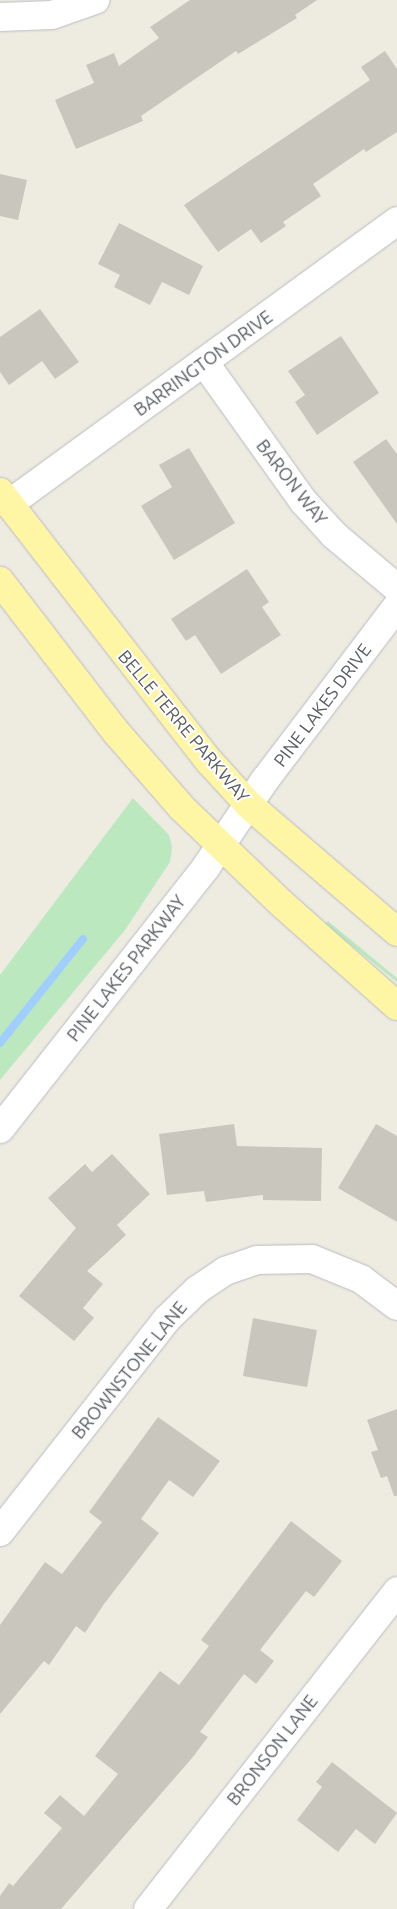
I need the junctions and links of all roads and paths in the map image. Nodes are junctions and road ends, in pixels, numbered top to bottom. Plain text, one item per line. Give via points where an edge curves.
1 (95, 0) edge
2 (0, 17) edge
3 (397, 221) edge
4 (204, 362) junction
5 (5, 498) edge
6 (0, 581) edge
7 (397, 588) edge
8 (397, 606) edge
9 (249, 805) junction
10 (221, 845) junction
11 (397, 932) edge
12 (397, 1006) edge
13 (0, 1129) edge
14 (397, 1306) edge
15 (0, 1532) edge
16 (397, 1591) edge
17 (148, 1909) edge

1 - 2 street via 52,15
3 - 4 street, BARRINGTON DRIVE
4 - 5 street, BARRINGTON DRIVE
4 - 7 street, BARON WAY via 304,502 334,535
5 - 9 main road, BELLE TERRE PARKWAY via 164,708
6 - 10 main road via 116,732 182,808
8 - 9 street, PINE LAKES DRIVE
9 - 10 street, PINE LAKES PARKWAY
9 - 11 main road, BELLE TERRE PARKWAY
10 - 12 main road
10 - 13 street, PINE LAKES PARKWAY
14 - 15 street, BROWNSTONE LANE via 360,1279 312,1259 257,1260 225,1271 197,1290 167,1319
16 - 17 street, BRONSON LANE

